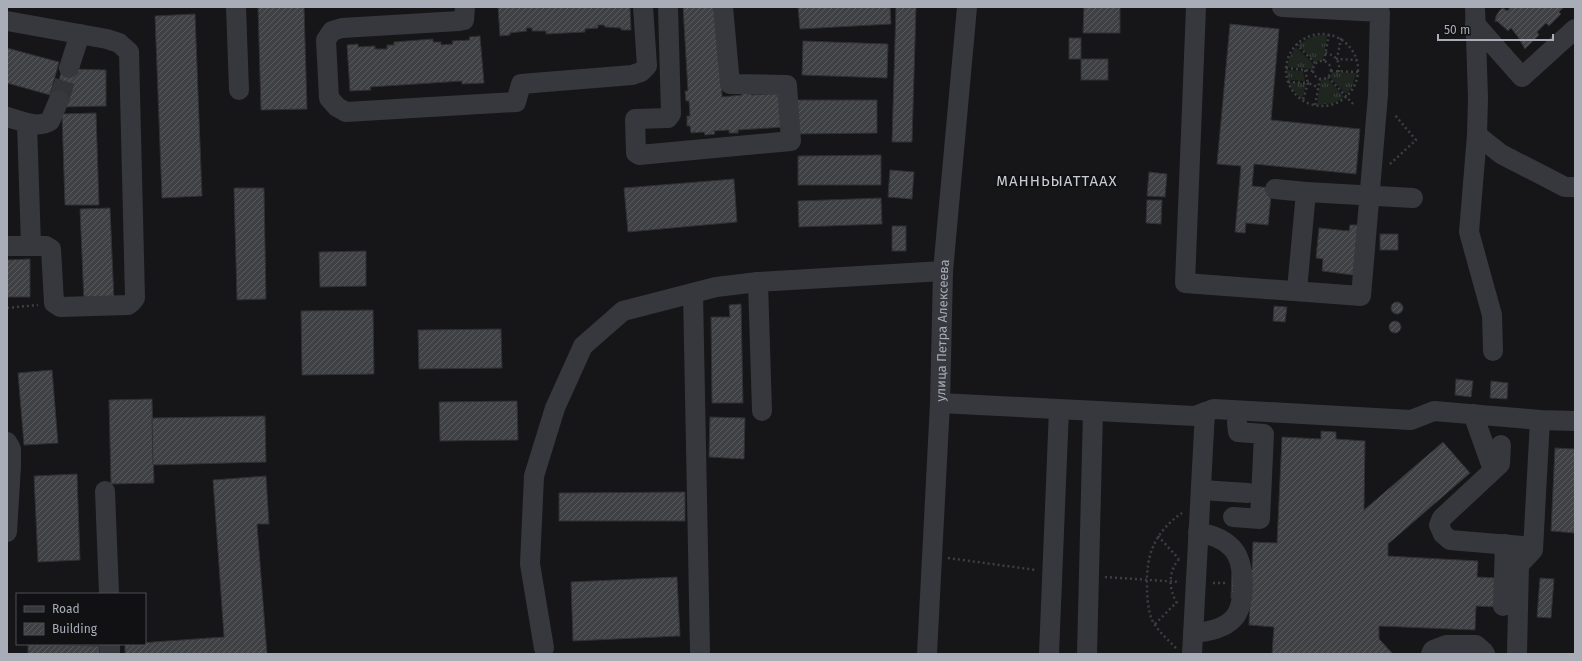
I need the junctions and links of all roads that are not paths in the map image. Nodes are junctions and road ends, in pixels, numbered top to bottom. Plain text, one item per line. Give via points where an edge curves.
1 (236, 7) edge
2 (465, 7) edge
3 (643, 7) edge
4 (668, 7) edge
5 (723, 7) edge
6 (967, 7) edge
7 (1196, 7) edge
8 (1282, 7) edge
9 (1475, 16) edge
10 (7, 21) edge
11 (1575, 29) edge
12 (80, 34) junction
13 (69, 68) tunnel mouth
14 (239, 90) dead end
15 (59, 100) tunnel mouth
16 (7, 118) edge
17 (28, 123) junction
18 (1477, 136) junction
19 (1575, 186) edge
20 (1275, 189) dead end
21 (1370, 189) junction
22 (1306, 192) junction
23 (1413, 198) dead end
24 (7, 246) edge
25 (32, 246) junction
26 (943, 271) junction
27 (758, 282) junction
28 (1297, 290) junction
29 (693, 293) junction
30 (1494, 351) dead end
31 (940, 403) junction
32 (1059, 408) junction
33 (762, 411) dead end
34 (1093, 411) junction
35 (1473, 414) junction
36 (1205, 418) junction
37 (1400, 420) junction
38 (1540, 420) junction
39 (1575, 421) edge
40 (1237, 422) junction
41 (7, 442) edge
42 (1501, 445) dead end
43 (1494, 470) junction
44 (105, 490) dead end
45 (1248, 493) dead end
46 (1200, 499) junction
47 (1233, 518) dead end
48 (7, 532) edge
49 (1198, 532) junction
50 (1505, 544) junction
51 (1533, 547) junction
52 (108, 593) edge
53 (1503, 606) dead end
54 (1193, 633) junction
55 (544, 648) dead end
56 (700, 651) dead end
57 (1185, 652) edge
58 (927, 654) edge
59 (1049, 654) edge
60 (1087, 654) edge
61 (1431, 654) edge
62 (1485, 654) edge
63 (1517, 654) edge

1 - 14 street
2 - 3 street via 464,20 459,21 342,28 332,32 326,40 329,98 346,112 516,102 521,84 632,75 641,72 647,66
4 - 5 street via 671,114 668,118 635,119 636,153 639,155 791,140 787,85 730,84
6 - 26 street, улица Петра Алексеева
7 - 28 street via 1185,283
8 - 21 street via 1380,12 1378,95
9 - 11 street via 1522,77
9 - 18 street
10 - 12 street
12 - 13 street
12 - 25 street via 119,43 129,52 135,298 128,305 60,307 54,303 52,249 46,246
15 - 17 street via 50,121 38,126
16 - 17 street
17 - 25 street
18 - 19 street via 1501,154 1565,187
18 - 30 street via 1469,232 1492,315
20 - 22 street
21 - 22 street
21 - 23 street
21 - 28 street via 1361,296
22 - 28 street
24 - 25 street
26 - 27 street
26 - 31 street, улица Петра Алексеева
27 - 29 street via 716,287
27 - 33 street
29 - 55 street via 623,311 582,346 555,408 534,476 530,564
29 - 56 street
31 - 32 street
31 - 58 street, улица Петра Алексеева
32 - 34 street
32 - 59 street
34 - 36 street
34 - 60 street
35 - 37 street via 1434,411 1411,420
35 - 38 street
35 - 43 street
36 - 37 street via 1214,409
36 - 40 street
36 - 46 street
37 - 40 street via 1392,430
38 - 39 street
38 - 51 street
40 - 47 street via 1238,432 1264,434 1260,519
41 - 48 street via 11,450 11,466
42 - 43 street via 1500,464
43 - 50 street via 1442,518 1439,525 1443,534 1450,540
44 - 52 street
45 - 46 street
46 - 49 street
49 - 54 street
49 - 54 street via 1216,536 1232,548 1240,562 1243,578 1241,605 1233,619 1217,629
50 - 51 street
50 - 53 street
51 - 63 street via 1519,565
54 - 57 street
61 - 62 street via 1433,650 1446,644 1476,645

